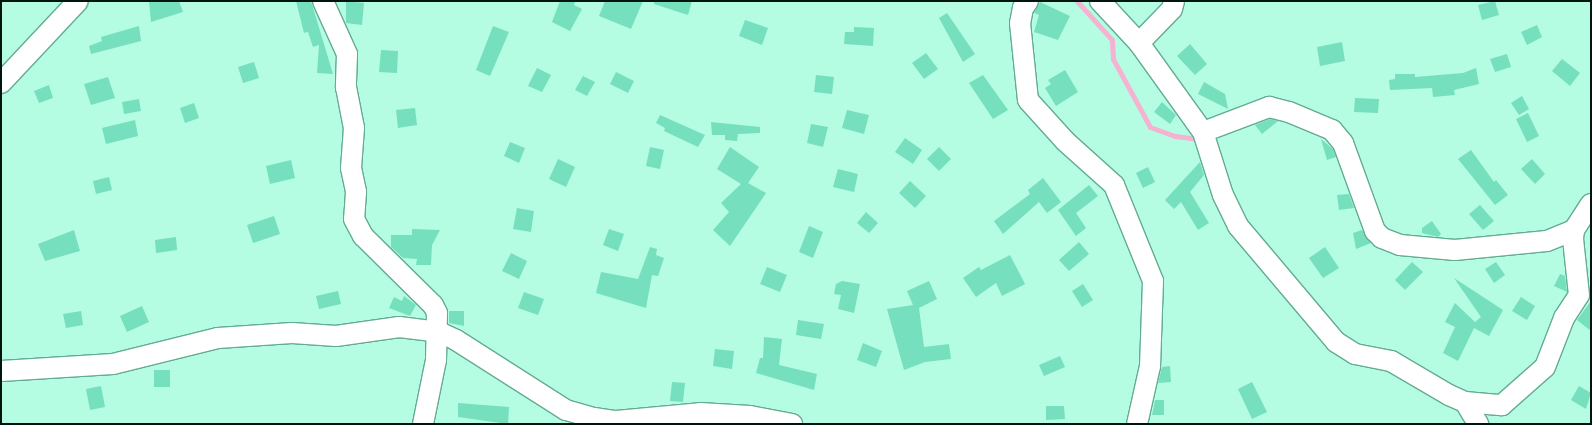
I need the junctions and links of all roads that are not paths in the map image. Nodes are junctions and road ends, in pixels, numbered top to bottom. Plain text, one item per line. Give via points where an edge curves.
1 (78, 1) edge
2 (323, 1) edge
3 (1028, 1) edge
4 (1100, 1) edge
5 (1174, 1) edge
6 (1139, 43) junction
7 (3, 77) edge
8 (1203, 132) junction
9 (1591, 204) edge
10 (1574, 230) junction
11 (439, 332) junction
12 (1, 372) edge
13 (1465, 402) junction
14 (423, 424) edge
15 (792, 424) edge
16 (1137, 424) edge
17 (1478, 424) edge

1 - 7 street
2 - 11 street via 347,54 346,87 354,128 354,219 368,242 433,305
3 - 16 street via 1020,23 1028,100 1065,141 1114,185 1153,281 1150,366
4 - 6 street
5 - 6 street via 1172,9
6 - 8 street
8 - 10 street via 1269,107 1290,112 1332,130 1342,143 1375,231 1382,238 1400,245 1455,250 1546,241
8 - 13 street via 1223,195 1238,226 1336,342 1356,354 1391,361
9 - 10 street
10 - 13 street via 1573,253 1579,295 1564,318 1548,362 1502,405
11 - 12 street via 385,328 336,336 292,333 233,336 178,346 113,364
11 - 14 street via 431,395
11 - 15 street via 566,410 594,418 616,421 700,413 750,416
13 - 17 street

